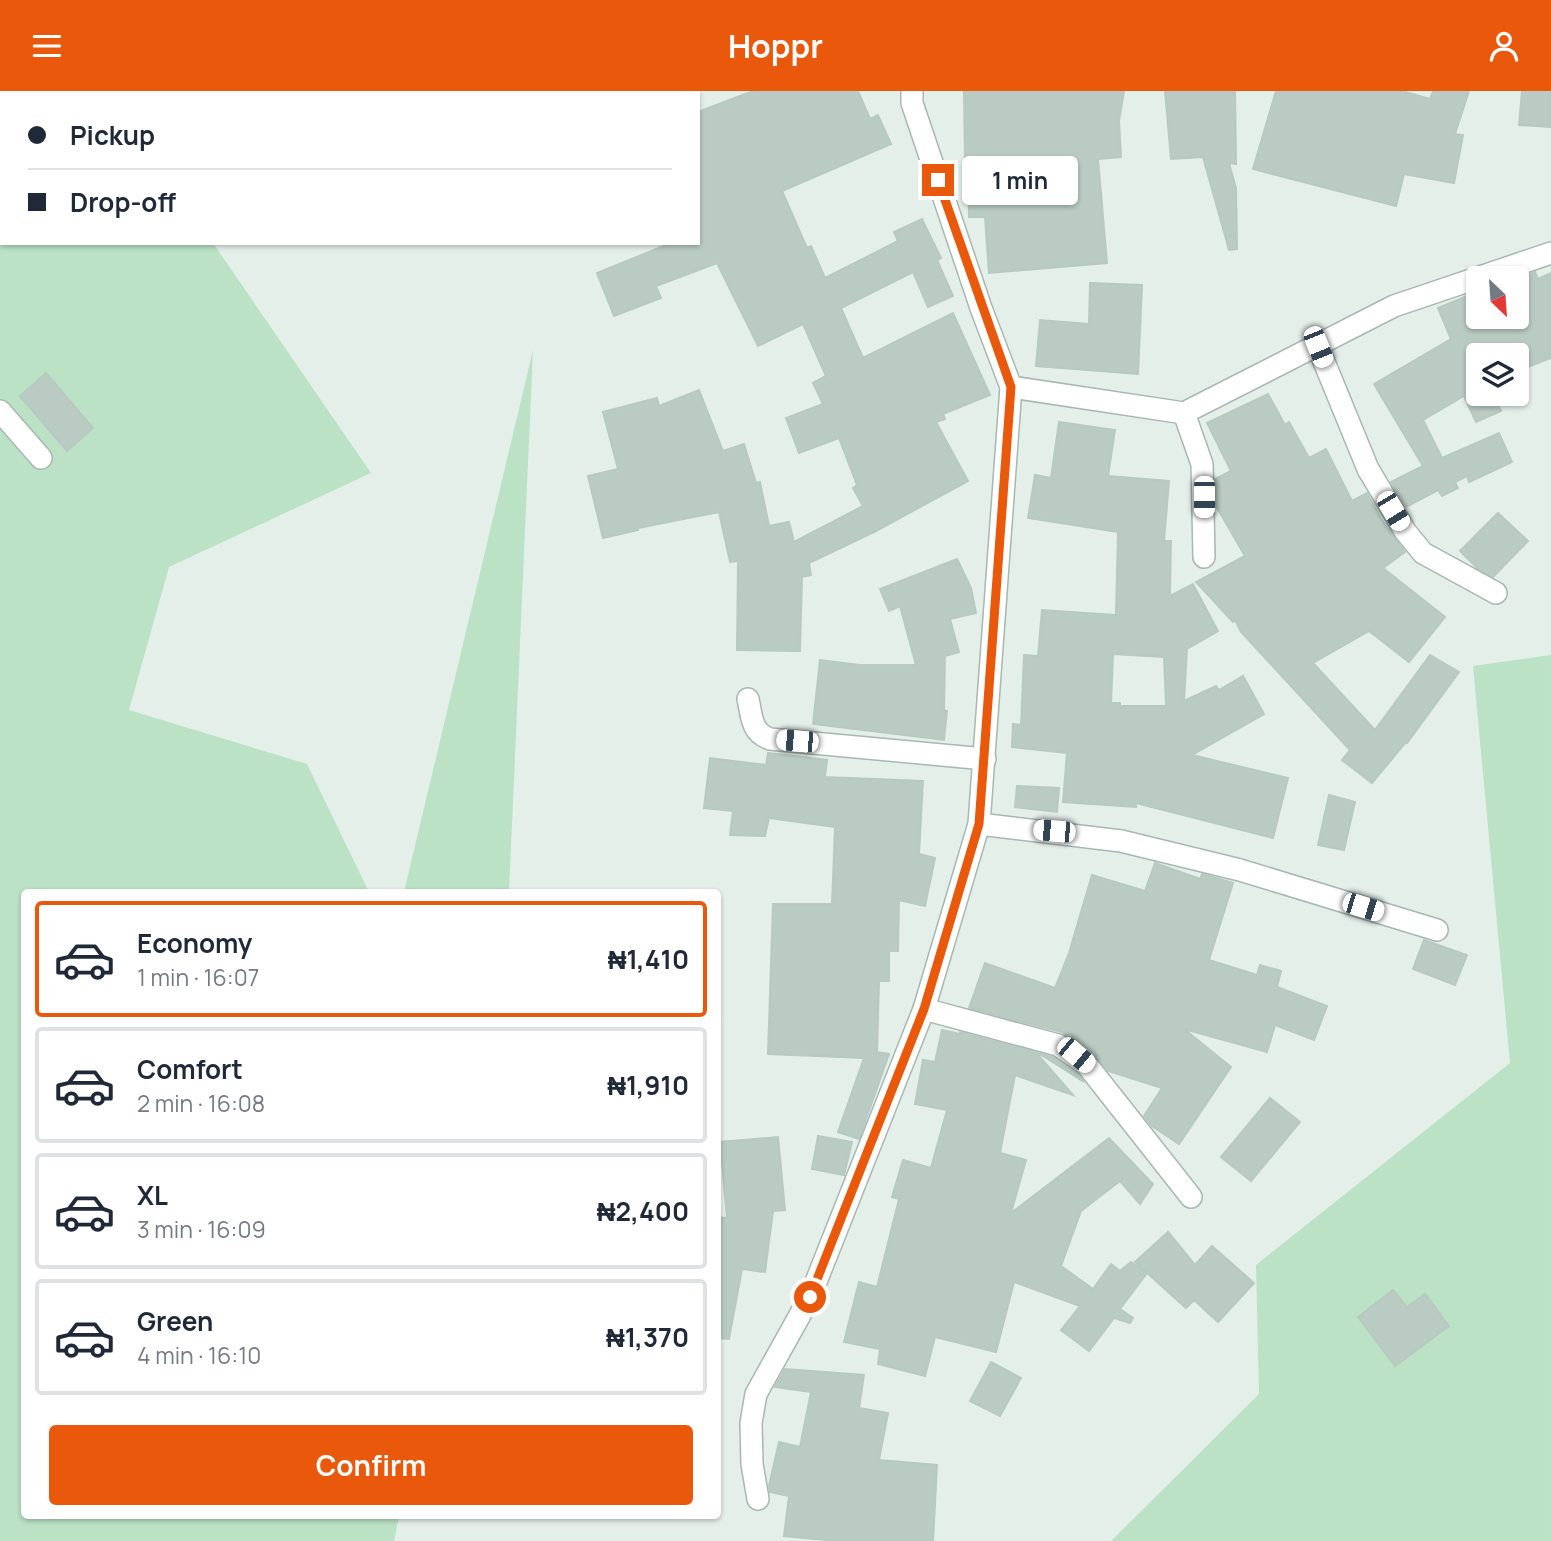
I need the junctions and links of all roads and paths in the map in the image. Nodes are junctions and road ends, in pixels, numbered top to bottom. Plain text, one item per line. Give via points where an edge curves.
1 (912, 91) edge
2 (1551, 253) edge
3 (1318, 347) junction
4 (1011, 387) junction
5 (0, 411) edge
6 (1184, 413) junction
7 (41, 458) dead end
8 (1205, 557) dead end
9 (1496, 593) dead end
10 (748, 699) dead end
11 (985, 758) junction
12 (979, 824) junction
13 (1437, 930) dead end
14 (924, 1009) junction
15 (1191, 1197) dead end
16 (758, 1499) dead end

1 - 4 street via 912,103
2 - 3 street via 1394,306
3 - 6 street
3 - 9 street via 1368,470 1405,531 1423,553
4 - 6 street
4 - 11 street
5 - 7 street
6 - 8 street via 1202,464
10 - 11 street via 754,728 770,739
11 - 12 street
12 - 13 street via 1121,841 1240,870
12 - 14 street
14 - 15 street via 1058,1045 1076,1055
14 - 16 street via 810,1297 756,1394 751,1423

